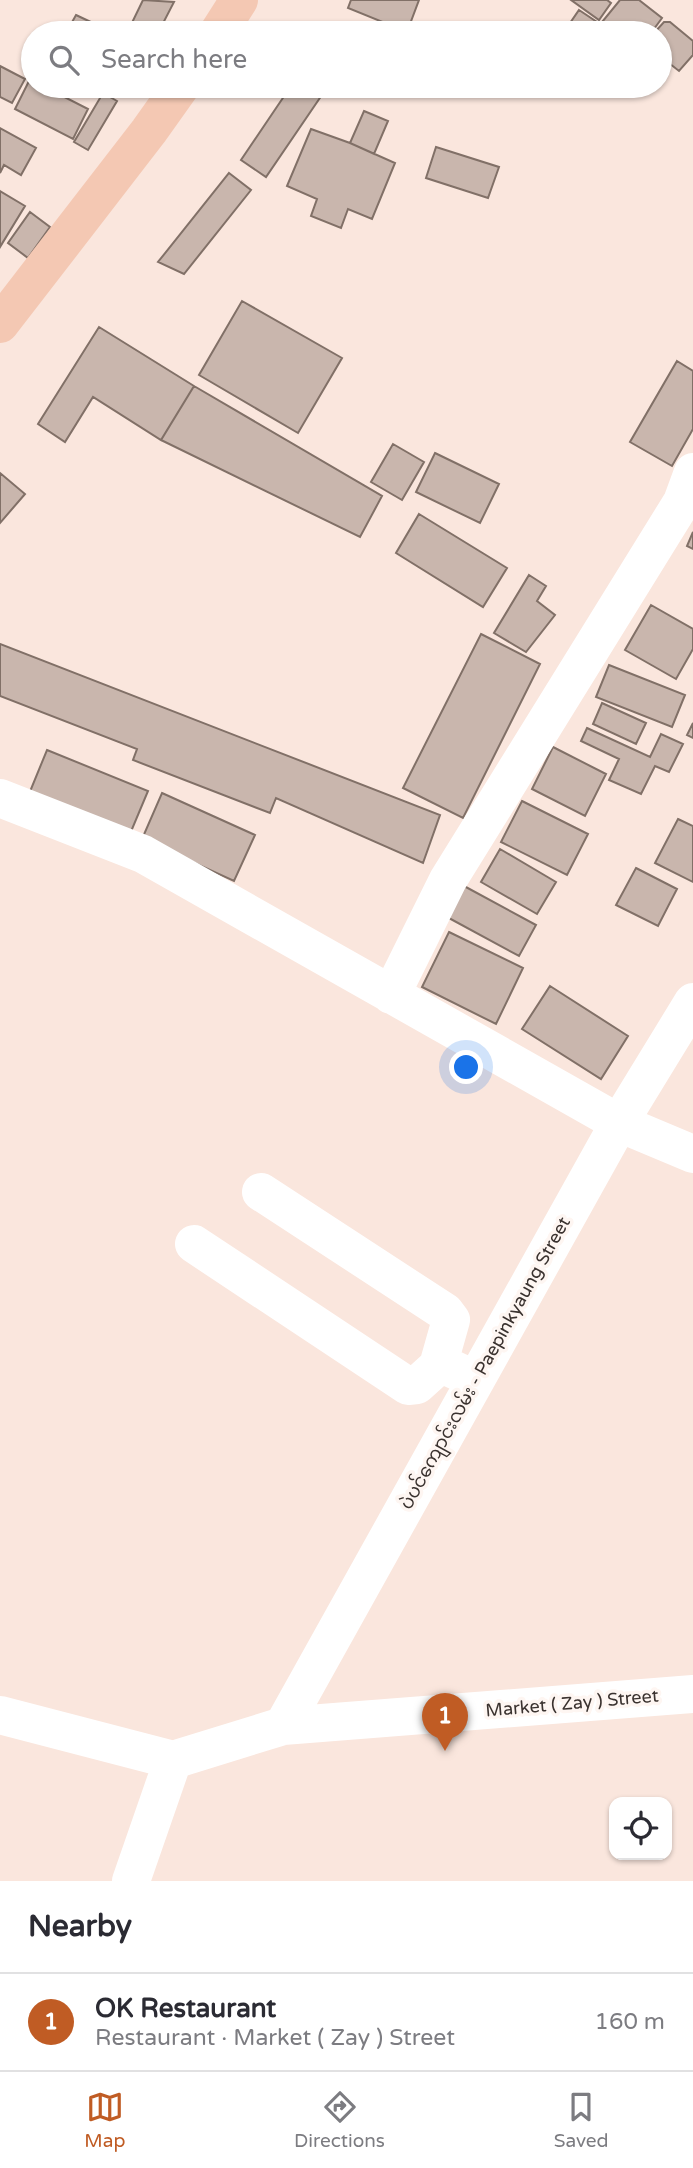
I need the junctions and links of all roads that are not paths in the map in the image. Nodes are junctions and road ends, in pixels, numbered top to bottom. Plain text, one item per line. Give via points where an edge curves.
1 (239, 0) edge
2 (226, 21) edge
3 (172, 98) edge
4 (0, 324) edge
5 (693, 472) edge
6 (0, 798) edge
7 (391, 995) junction
8 (693, 1002) edge
9 (619, 1123) junction
10 (693, 1154) edge
11 (261, 1192) dead end
12 (194, 1244) dead end
13 (438, 1366) junction
14 (476, 1380) junction
15 (693, 1694) edge
16 (0, 1715) edge
17 (283, 1726) junction
18 (173, 1760) junction
19 (131, 1881) edge

1 - 2 highway
3 - 4 highway
5 - 7 street via 682,502 449,880
6 - 7 street via 143,854
7 - 9 street
8 - 9 street, ပဲပင်ကျောင်းလမ်း - Paepinkyaung Street
9 - 10 street
9 - 14 street, ပဲပင်ကျောင်းလမ်း - Paepinkyaung Street
11 - 13 street via 445,1312 450,1329
12 - 13 street via 408,1386 417,1385
13 - 14 street
14 - 17 street, ပဲပင်ကျောင်းလမ်း - Paepinkyaung Street
15 - 17 street, Market ( Zay ) Street
16 - 18 street
17 - 18 street, Market ( Zay ) Street
18 - 19 street

